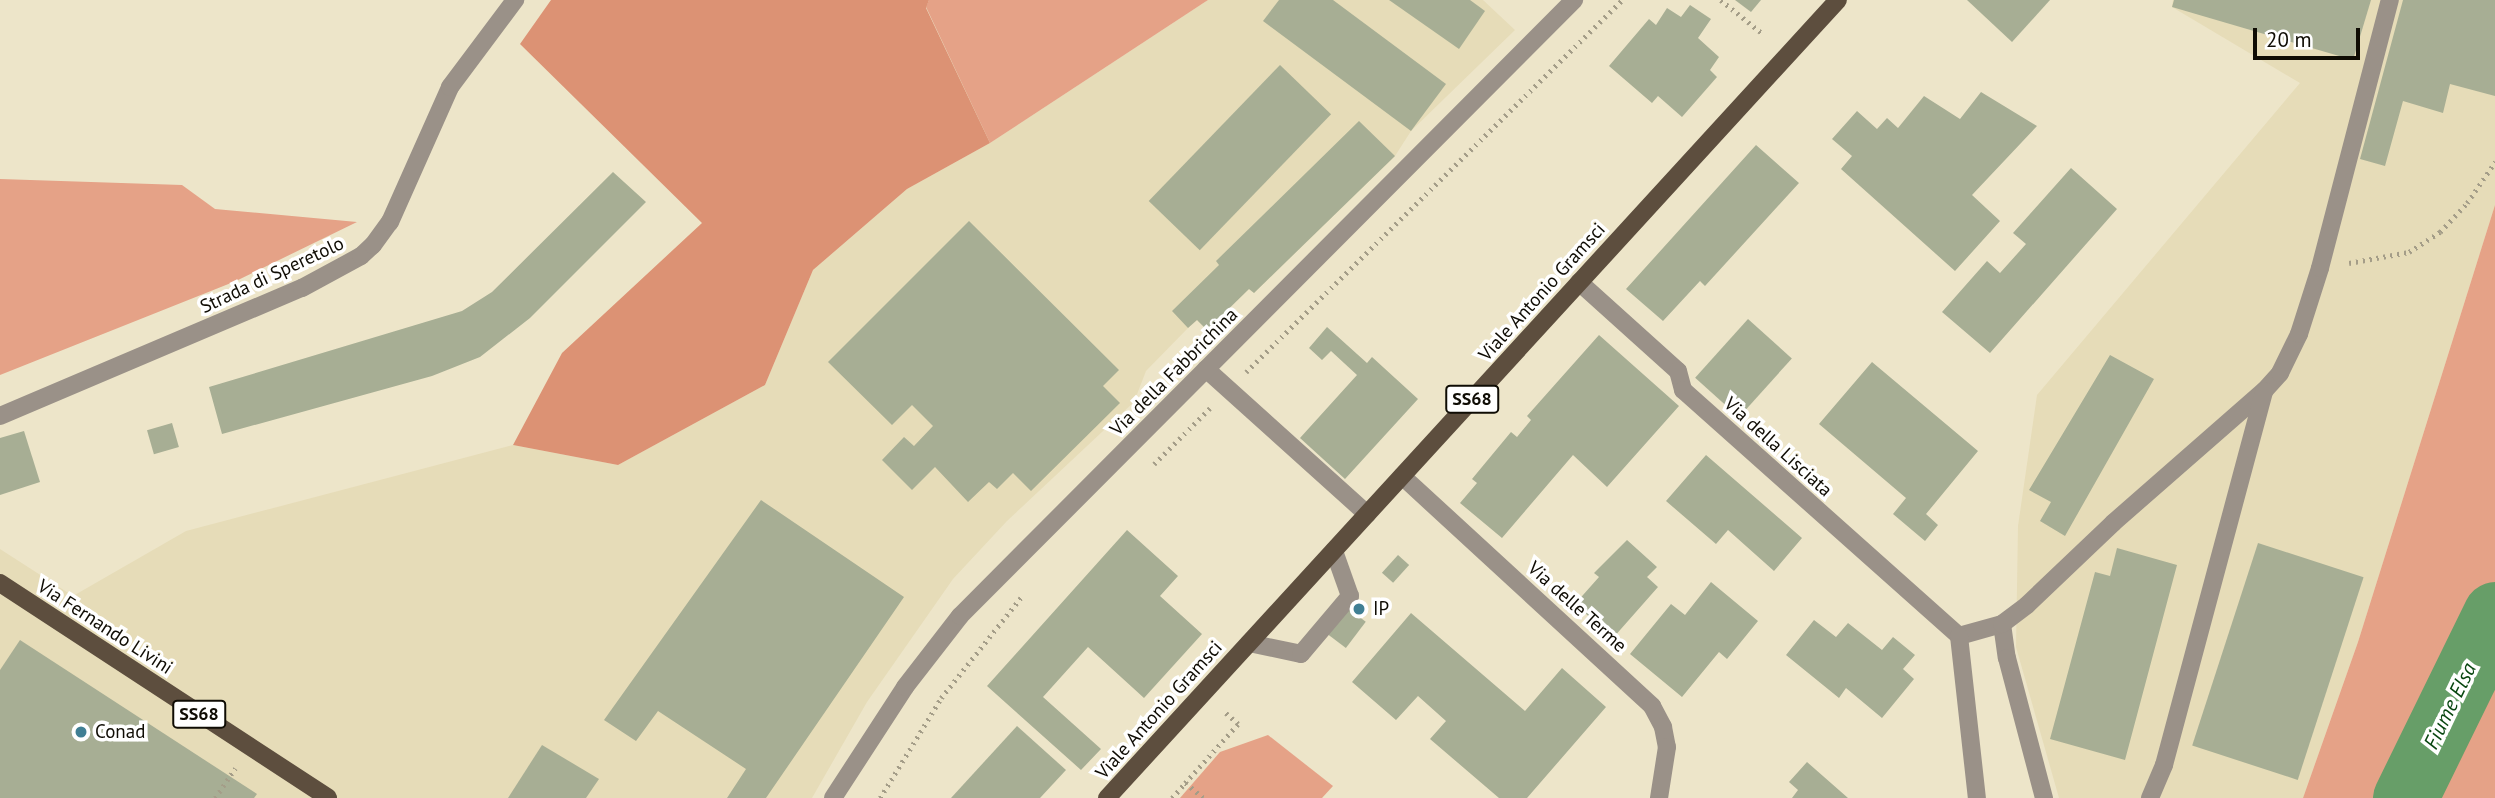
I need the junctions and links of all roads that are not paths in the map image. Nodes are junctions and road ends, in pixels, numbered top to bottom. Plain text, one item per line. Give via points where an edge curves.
1 (515, 0) edge
2 (1574, 0) edge
3 (1838, 0) edge
4 (2390, 0) edge
5 (1579, 282) junction
6 (1206, 369) junction
7 (2264, 391) junction
8 (0, 416) edge
9 (1402, 476) junction
10 (1367, 514) junction
11 (1334, 551) junction
12 (0, 583) edge
13 (2002, 624) junction
14 (1959, 636) junction
15 (1249, 643) junction
16 (328, 798) edge
17 (833, 798) edge
18 (1107, 798) edge
19 (1659, 798) edge
20 (1977, 798) edge
21 (2044, 798) edge
22 (2150, 798) edge

1 - 8 street, Strada di Speretolo via 450,87 390,222 361,256 302,288
2 - 6 street, Via della Fabbrichina
3 - 5 main road, Viale Antonio Gramsci / SS68
4 - 7 street via 2320,268 2289,357
5 - 9 main road, Viale Antonio Gramsci / SS68
5 - 14 street, Via della Lisciata via 1678,371 1683,390
6 - 10 street
6 - 17 street, Via della Fabbrichina via 954,623 905,687
7 - 13 street
7 - 22 street via 2165,765
9 - 10 main road, Viale Antonio Gramsci / SS68
9 - 19 street, Via delle Terme via 1652,706 1667,747
10 - 11 main road, Viale Antonio Gramsci / SS68
11 - 15 main road, Viale Antonio Gramsci / SS68
11 - 15 street via 1350,596 1301,654
12 - 16 main road, Via Fernando Livini / SS68
13 - 14 street
13 - 21 street
14 - 20 street
15 - 18 main road, Viale Antonio Gramsci / SS68

